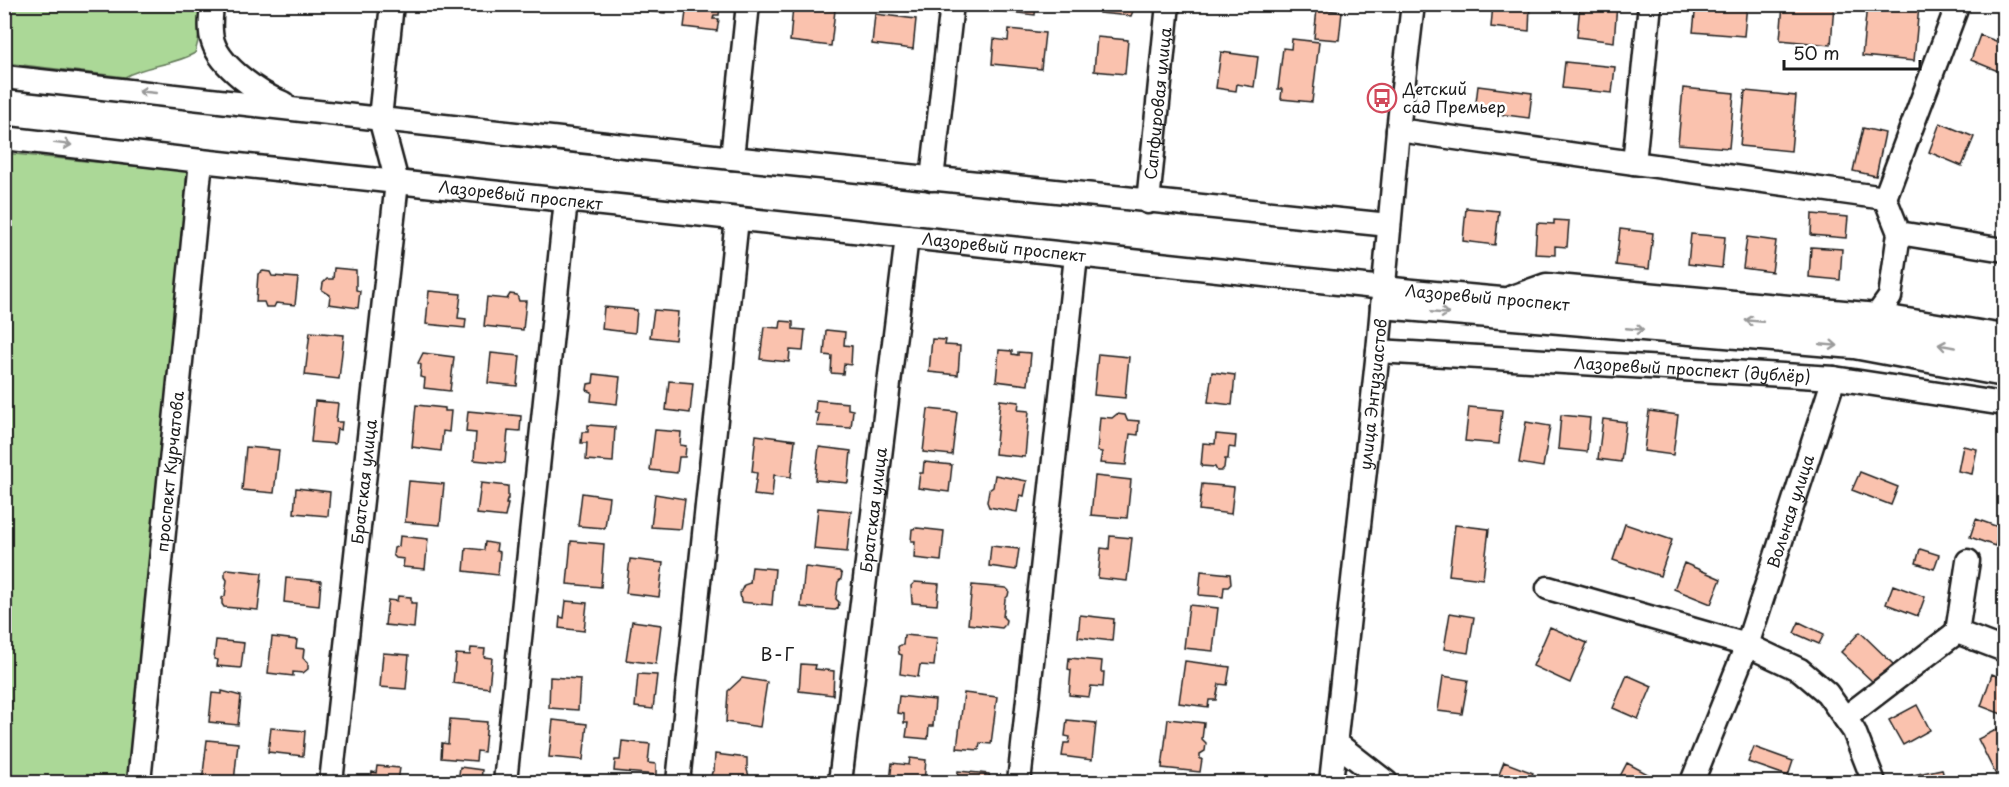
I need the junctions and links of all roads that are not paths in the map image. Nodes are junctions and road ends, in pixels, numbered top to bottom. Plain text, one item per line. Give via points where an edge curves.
1 (212, 4) edge
2 (392, 4) edge
3 (748, 4) edge
4 (952, 4) edge
5 (1168, 4) edge
6 (1413, 4) edge
7 (1650, 4) edge
8 (1958, 4) edge
9 (4, 77) edge
10 (301, 110) junction
11 (381, 118) junction
12 (1398, 130) junction
13 (4, 138) edge
14 (732, 158) junction
15 (201, 161) junction
16 (1634, 163) junction
17 (932, 179) junction
18 (397, 182) junction
19 (1885, 198) junction
20 (566, 200) junction
21 (1148, 202) junction
22 (737, 219) junction
23 (1389, 225) junction
24 (1899, 233) junction
25 (907, 237) junction
26 (2004, 250) edge
27 (1076, 256) junction
28 (1383, 297) junction
29 (1505, 300) junction
30 (1877, 315) junction
31 (2004, 336) edge
32 (1378, 351) junction
33 (2004, 356) edge
34 (2004, 375) edge
35 (1834, 378) junction
36 (2004, 404) edge
37 (1968, 561) dead end
38 (1548, 588) dead end
39 (1957, 632) junction
40 (1747, 645) junction
41 (2004, 650) edge
42 (1845, 718) junction
43 (1336, 744) junction
44 (139, 783) edge
45 (331, 783) edge
46 (505, 783) edge
47 (678, 783) edge
48 (840, 783) edge
49 (1019, 783) edge
50 (1331, 783) edge
51 (1386, 783) edge
52 (1692, 783) edge
53 (1874, 783) edge

1 - 10 street via 212,40 217,53 272,99
2 - 11 street
3 - 14 street
4 - 17 street
5 - 21 street, Сапфировая улица
6 - 12 street, улица Энтузиастов
7 - 16 street
8 - 19 street
10 -> 9 street
10 - 11 street
11 - 14 street
11 - 18 street
12 - 16 street
12 - 23 street, улица Энтузиастов
13 -> 15 street, Лазоревый проспект
14 - 17 street
15 - 18 street, Лазоревый проспект
15 - 44 street, проспект Курчатова
16 - 19 street
17 - 21 street
18 - 20 street, Лазоревый проспект
18 - 45 street, Братская улица
19 - 24 street
20 - 22 street, Лазоревый проспект
20 - 46 street
21 - 23 street
22 - 25 street, Лазоревый проспект
22 - 47 street
23 - 28 street, улица Энтузиастов
24 - 26 street
24 - 30 street via 1890,297
25 - 27 street, Лазоревый проспект
25 - 48 street, Братская улица
27 - 28 street, Лазоревый проспект
27 - 49 street
28 - 29 street, Лазоревый проспект
28 - 32 street, улица Энтузиастов
28 -> 34 street, Лазоревый проспект via 1854,347
29 - 30 street via 1546,285
33 -> 29 street, Лазоревый проспект via 1864,331
30 - 31 street
32 - 35 street, Лазоревый проспект (дублёр)
32 - 43 street, улица Энтузиастов
35 - 36 street, Лазоревый проспект (дублёр)
35 - 40 street, Вольная улица
37 - 39 street
38 - 40 street
39 - 41 street
39 - 42 street
40 - 42 street via 1800,670 1827,693
40 - 52 street, Вольная улица
42 - 53 street
43 - 50 street, улица Энтузиастов
43 - 51 street

